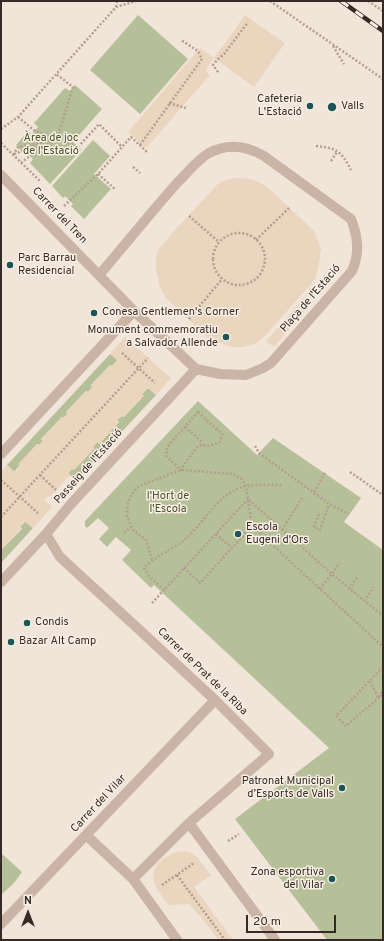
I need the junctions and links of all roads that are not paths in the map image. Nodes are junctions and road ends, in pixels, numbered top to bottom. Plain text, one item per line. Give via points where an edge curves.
1 (1, 175) edge
2 (99, 275) junction
3 (134, 311) junction
4 (196, 369) junction
5 (1, 454) edge
6 (46, 534) junction
7 (1, 582) edge
8 (215, 700) junction
9 (189, 822) junction
10 (86, 835) junction
11 (134, 879) junction
12 (1, 924) edge
13 (177, 940) edge
14 (274, 940) edge

1 - 2 street, Carrer del Tren
2 - 3 street
2 - 4 street, Plaça de l'Estació via 199,160 226,147 254,150 351,219 357,235 356,261 352,271 271,363 246,375 220,374
3 - 4 street
3 - 5 street
4 - 6 street, Passeig de l'Estació
6 - 7 street, Passeig de l'Estació
6 - 8 street, Carrer de Prat de la Riba via 60,558
8 - 9 street, Carrer de Prat de la Riba via 269,754
8 - 10 street, Carrer del Vilar
9 - 11 street, Carrer de Prat de la Riba
9 - 14 street
10 - 11 street
10 - 12 street, Carrer del Vilar
11 - 13 street

